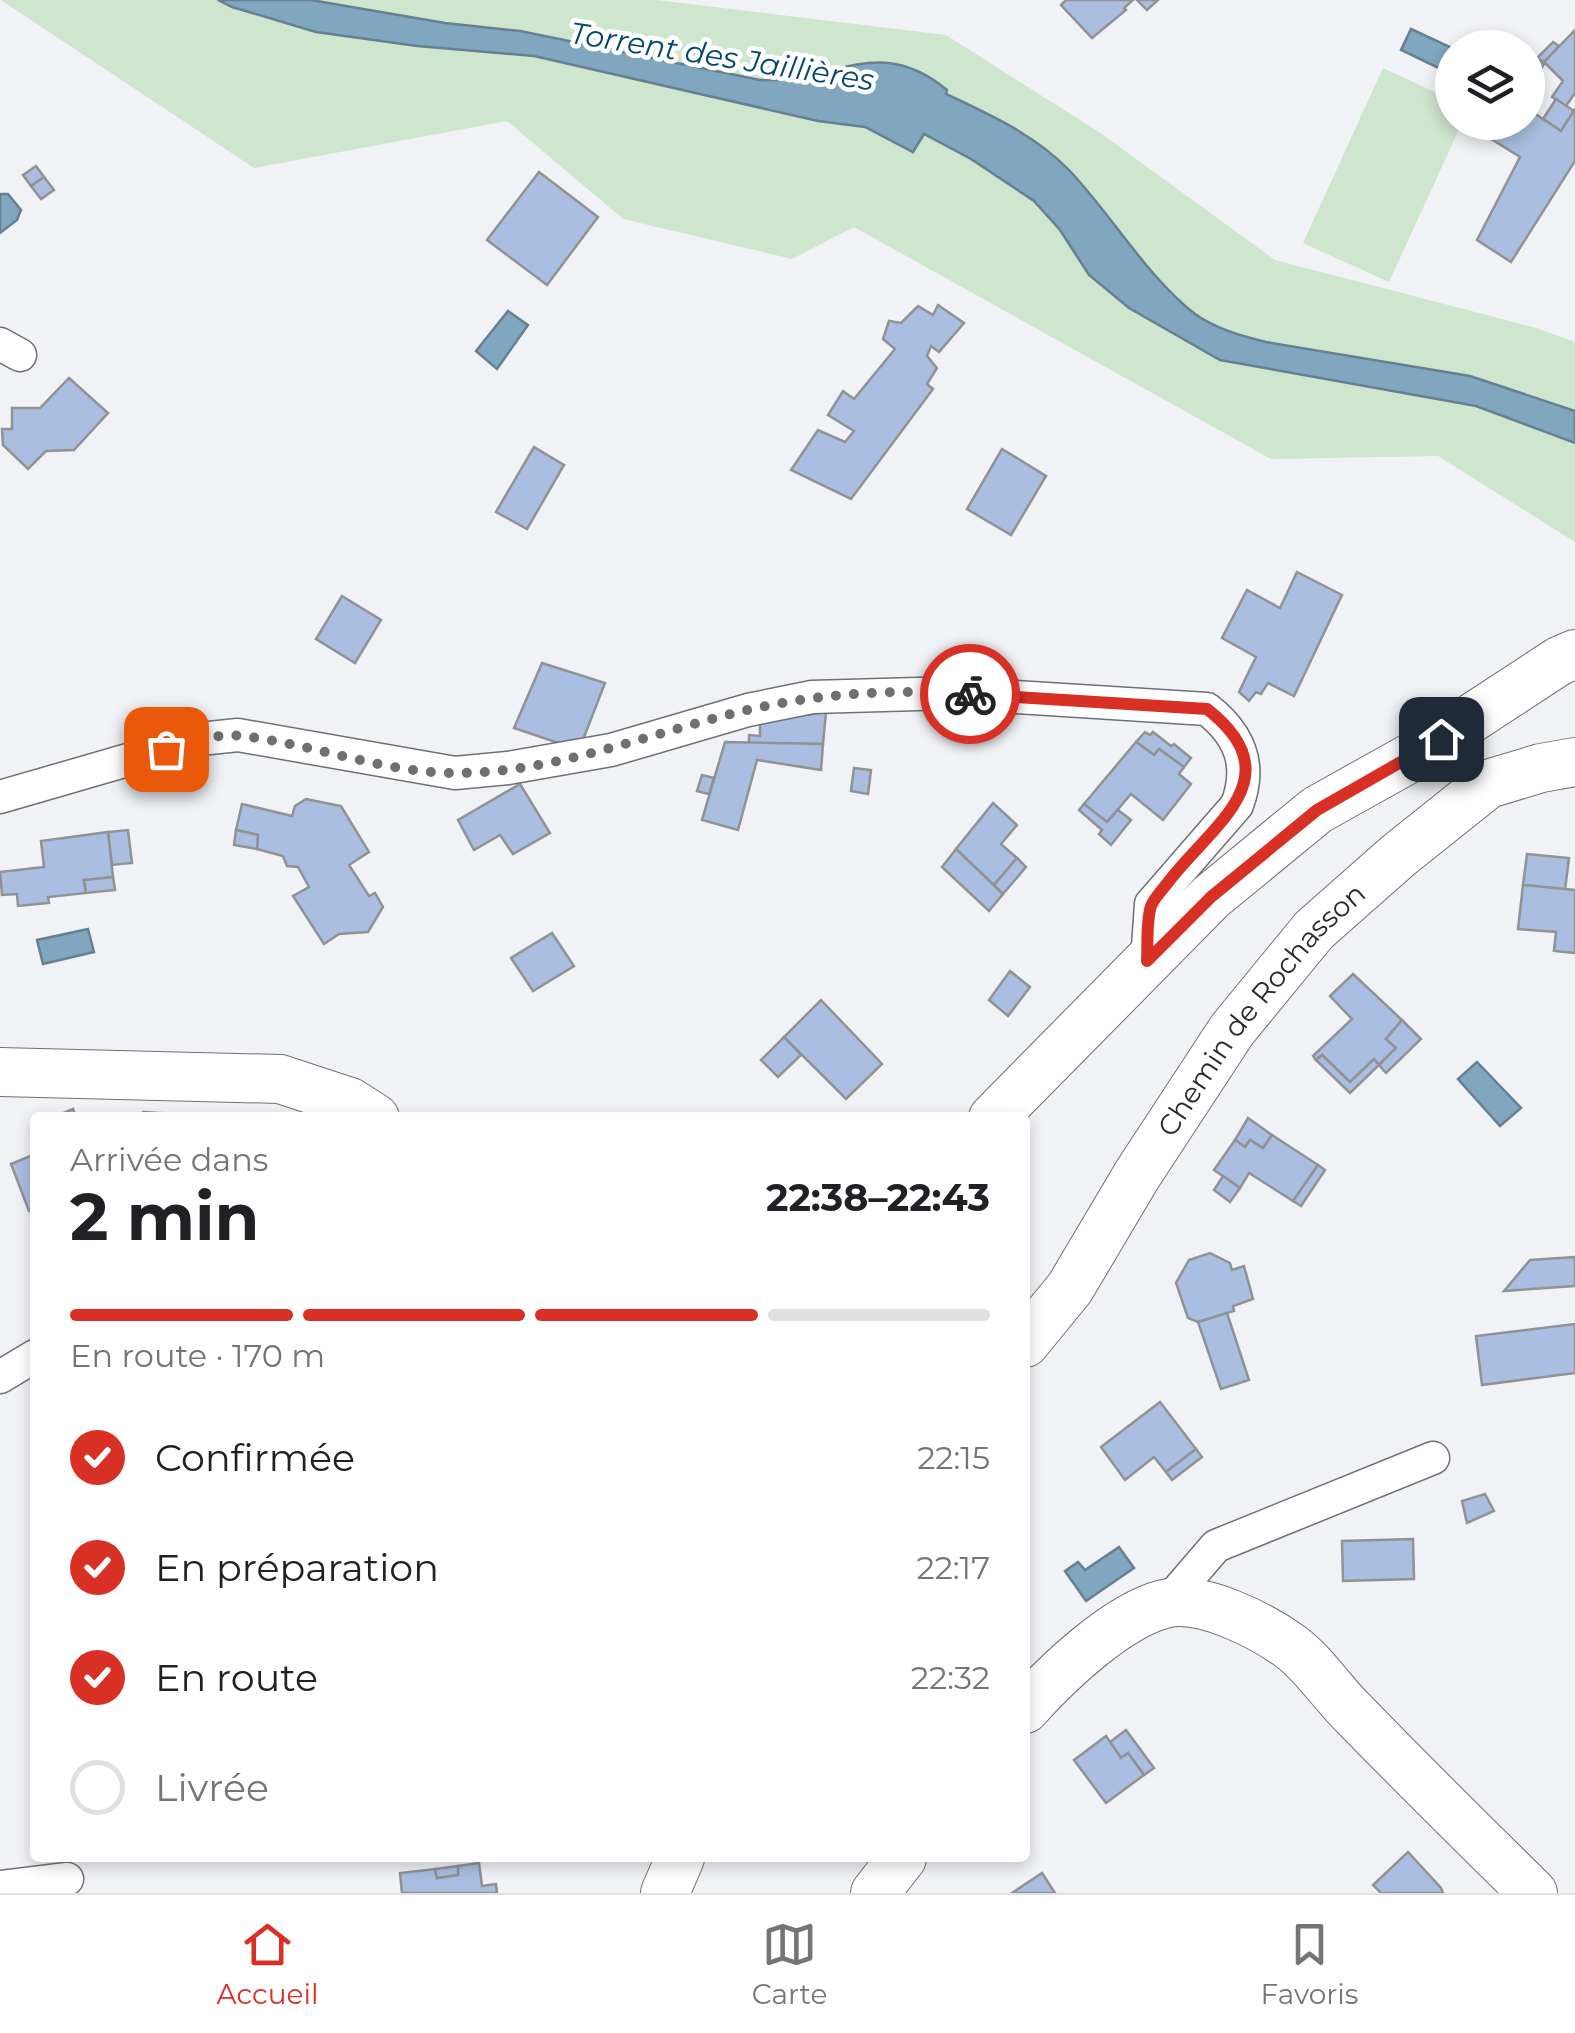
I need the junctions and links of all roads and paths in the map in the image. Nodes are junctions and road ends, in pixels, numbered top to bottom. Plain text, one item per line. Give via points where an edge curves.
1 (1575, 654) edge
2 (1575, 762) edge
3 (0, 797) edge
4 (1147, 961) junction
5 (0, 1072) edge
6 (365, 1112) edge
7 (1000, 1112) edge
8 (1030, 1337) edge
9 (30, 1357) edge
10 (1, 1366) edge
11 (1433, 1458) dead end
12 (1168, 1603) junction
13 (1030, 1703) edge
14 (678, 1862) edge
15 (899, 1862) edge
16 (71, 1877) edge
17 (0, 1887) edge
18 (665, 1893) edge
19 (875, 1893) edge
20 (1532, 1893) edge

1 - 4 street via 1317,810 1211,897
2 - 8 street, Chemin de Rochasson via 1488,784 1314,930 1232,1030 1070,1288
3 - 4 street via 238,735 456,773 611,750 812,697 953,693 1207,709 1242,752 1244,786 1237,805 1151,904
4 - 7 street
5 - 6 street via 280,1080
9 - 10 street
11 - 12 street via 1216,1546
12 - 13 street via 1132,1616
12 - 20 street via 1234,1614 1294,1649
14 - 18 street
15 - 19 street
16 - 17 street

